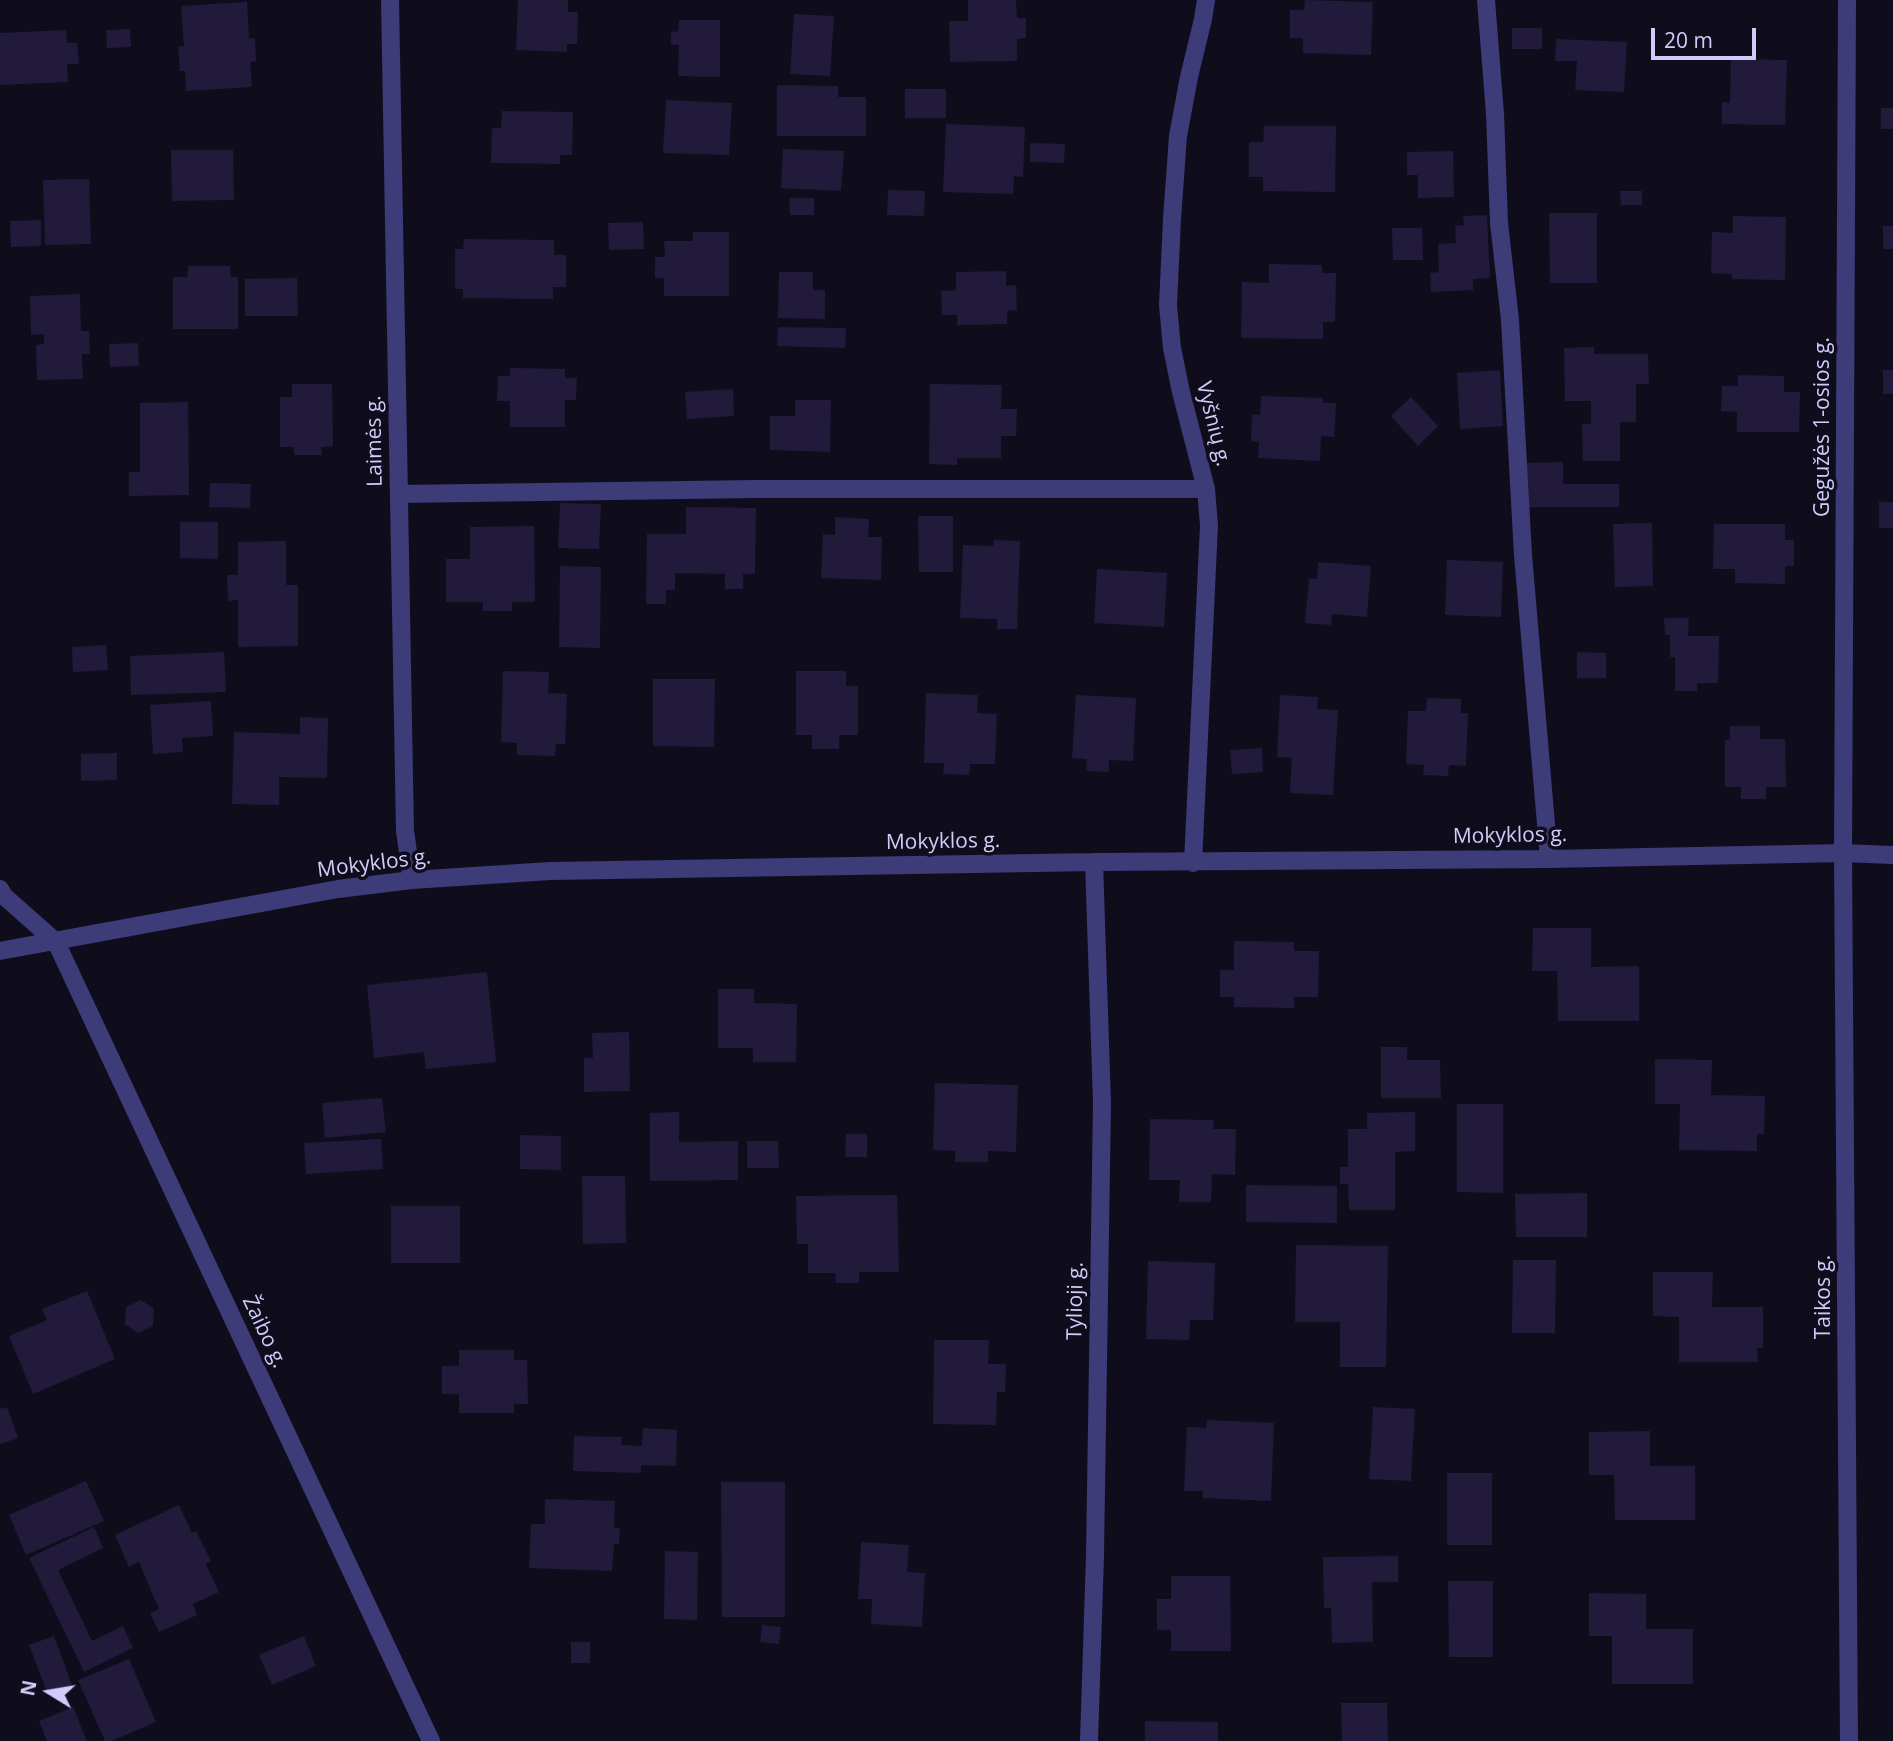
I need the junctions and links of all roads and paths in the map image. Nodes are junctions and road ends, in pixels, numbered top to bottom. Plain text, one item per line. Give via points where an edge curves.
1 (390, 0) edge
2 (1206, 0) edge
3 (1486, 0) edge
4 (1847, 0) edge
5 (1206, 489) junction
6 (399, 494) junction
7 (1843, 853) junction
8 (1893, 855) edge
9 (1549, 859) junction
10 (1094, 862) junction
11 (1193, 863) junction
12 (412, 880) junction
13 (0, 889) edge
14 (56, 942) junction
15 (0, 951) edge
16 (431, 1741) edge
17 (1090, 1741) edge
18 (1849, 1741) edge

1 - 6 street, Laimės g.
2 - 5 street, Vyšnių g. via 1178,136 1168,305 1181,392
3 - 9 street via 1523,555
4 - 7 street, Gegužės 1-osios g.
5 - 6 street
5 - 11 street, Vyšnių g. via 1209,525
6 - 12 street, Laimės g. via 405,831
7 - 8 street, Mokyklos g.
7 - 9 street, Mokyklos g.
7 - 18 street, Taikos g.
9 - 11 street, Mokyklos g.
10 - 11 street, Mokyklos g.
10 - 12 street, Mokyklos g. via 550,871
10 - 17 street, Tylioji g. via 1102,1102
12 - 14 street, Mokyklos g. via 338,889
13 - 14 street
14 - 15 street, Mokyklos g.
14 - 16 street, Žaibo g.

